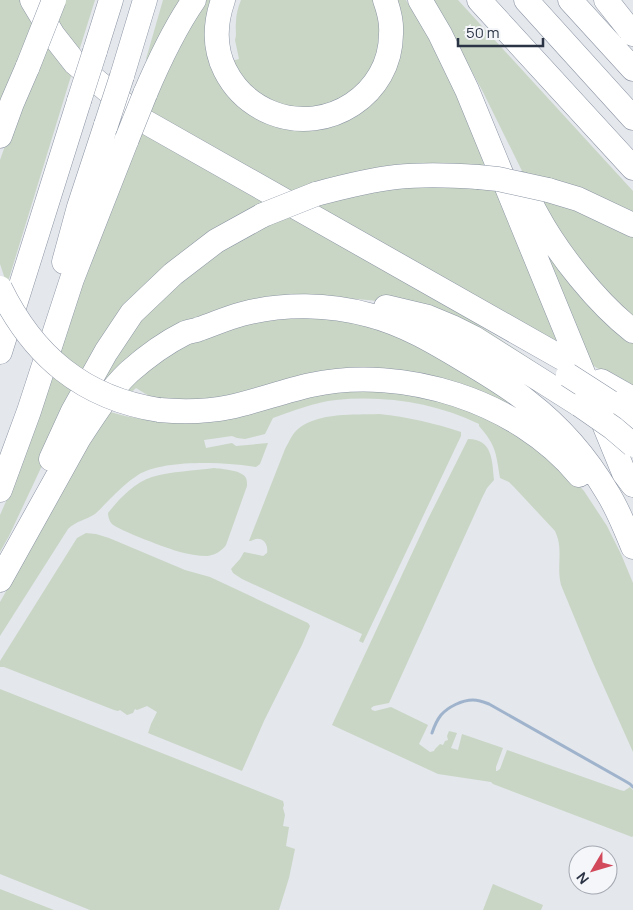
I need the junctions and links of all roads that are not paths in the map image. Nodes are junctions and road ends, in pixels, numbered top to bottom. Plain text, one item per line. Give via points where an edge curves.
1 (32, 0) edge
2 (54, 0) edge
3 (111, 0) edge
4 (145, 0) edge
5 (194, 0) edge
6 (224, 0) edge
7 (385, 0) edge
8 (420, 0) edge
9 (480, 0) edge
10 (526, 0) edge
11 (570, 0) edge
12 (606, 0) edge
13 (633, 34) edge
14 (633, 69) edge
15 (467, 90) junction
16 (633, 118) edge
17 (0, 136) edge
18 (633, 168) edge
19 (633, 225) edge
20 (0, 288) edge
21 (188, 331) junction
22 (633, 331) edge
23 (0, 352) edge
24 (565, 366) junction
25 (622, 401) edge
26 (633, 418) edge
27 (633, 445) edge
28 (0, 450) edge
29 (629, 479) edge
30 (0, 490) edge
31 (633, 507) edge
32 (20, 544) junction
33 (633, 547) edge
34 (633, 561) edge
35 (0, 580) edge

1 - 24 highway via 75,63 144,121 521,335 551,363
2 - 17 highway, bridge
3 - 23 highway, bridge
4 - 28 highway, bridge via 54,296
5 - 30 highway, bridge via 158,62 127,139 72,279
6 - 7 highway via 217,23 218,44 222,64 232,83 262,109 279,116 316,119 342,111 374,84 386,63 392,35
8 - 15 highway
9 - 18 highway
10 - 16 highway
11 - 14 highway
12 - 13 highway
15 - 22 highway via 491,120 537,216 554,243 592,291
15 - 29 highway
19 - 32 highway, bridge via 578,199 548,190 478,177 428,175 361,182 316,194 263,215 216,241 173,274 132,313 73,411 20,523
20 - 34 highway, bridge via 23,328 56,365 77,380 140,407 194,411 216,409 312,385 353,380 405,382 469,399 526,428 574,469 610,517
21 - 27 highway, bridge via 194,325 226,312 288,301 384,306 428,317 474,338 580,405
21 - 32 highway via 147,357 114,388 79,438
21 - 33 highway via 243,314 290,307 338,308 407,328 503,384 554,425 603,485
24 - 25 highway, bridge
24 - 25 highway via 601,381
25 - 26 highway
29 - 31 highway via 625,485
32 - 35 highway

